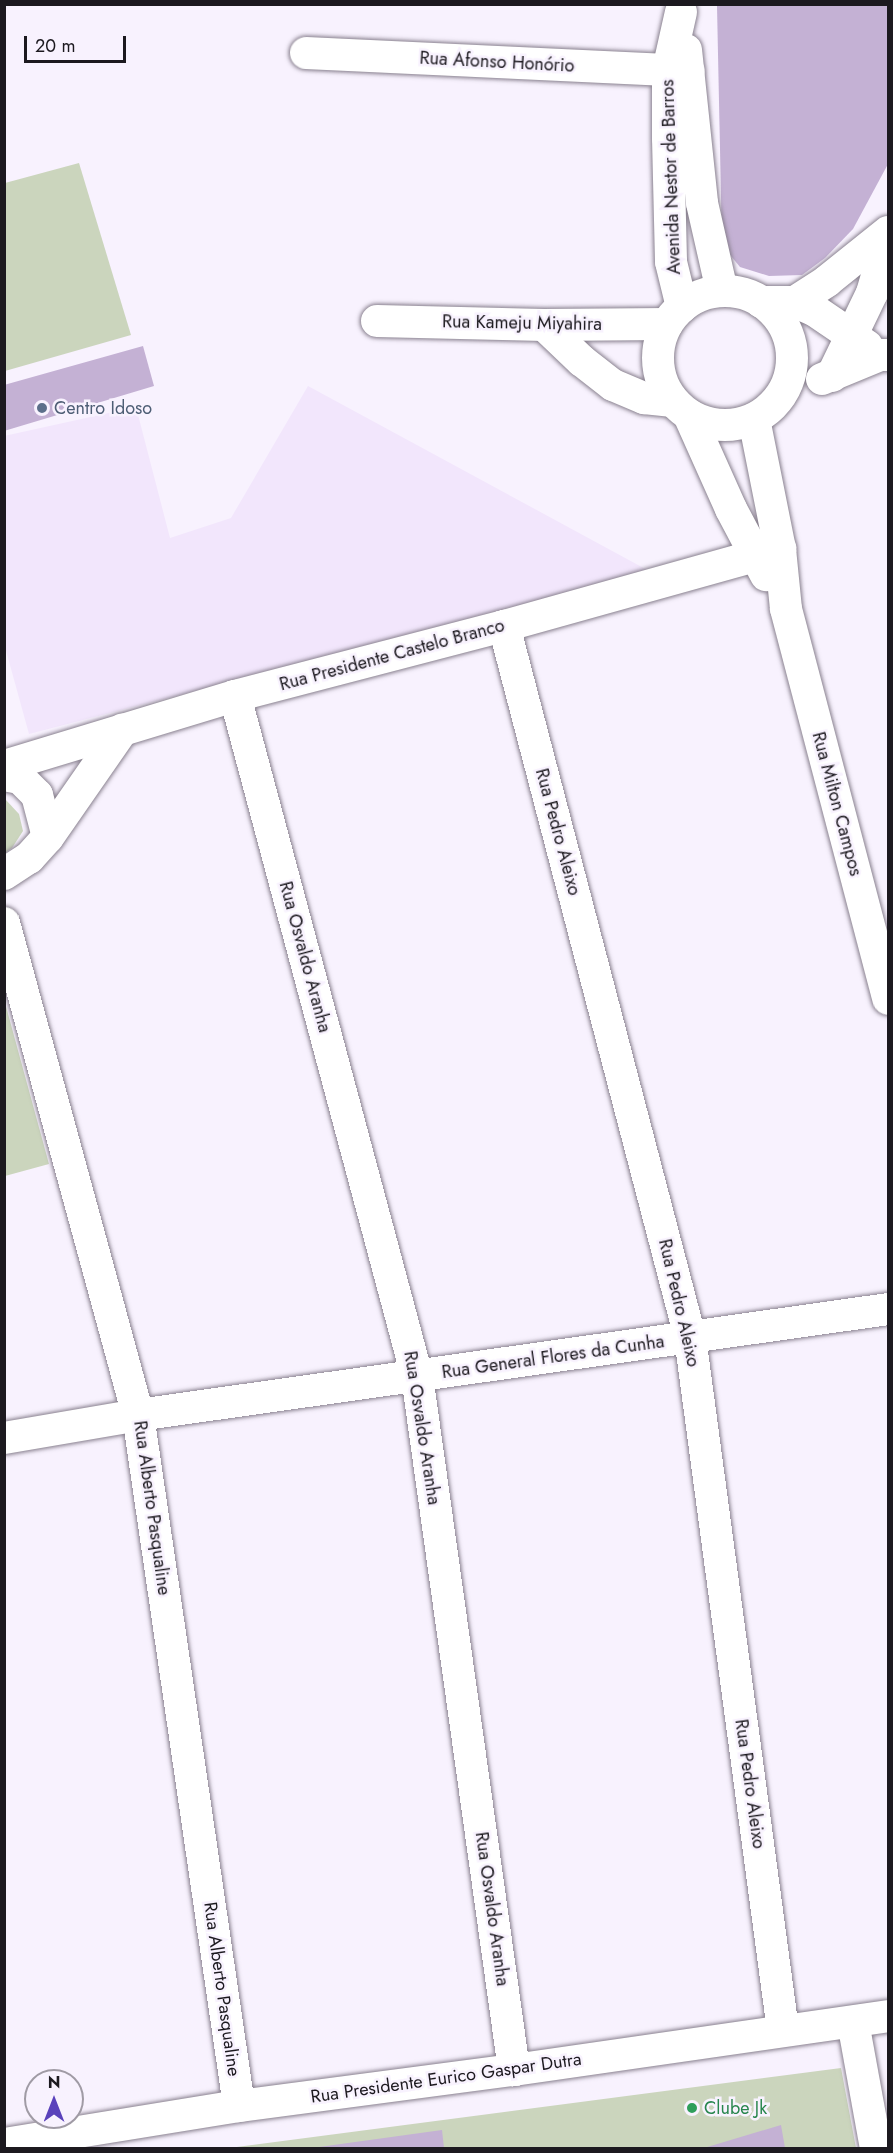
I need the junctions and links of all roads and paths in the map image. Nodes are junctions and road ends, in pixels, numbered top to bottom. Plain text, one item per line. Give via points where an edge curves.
1 (681, 8) edge
2 (306, 53) dead end
3 (678, 71) junction
4 (888, 232) edge
5 (888, 238) edge
6 (722, 291) junction
7 (761, 302) junction
8 (795, 302) junction
9 (674, 315) junction
10 (377, 321) dead end
11 (544, 325) junction
12 (851, 335) junction
13 (884, 355) edge
14 (832, 376) junction
15 (784, 392) junction
16 (681, 408) junction
17 (754, 419) junction
18 (768, 552) junction
19 (504, 626) junction
20 (235, 696) junction
21 (123, 729) junction
22 (4, 766) edge
23 (4, 775) edge
24 (48, 837) junction
25 (4, 874) edge
26 (4, 923) edge
27 (888, 999) edge
28 (888, 1309) edge
29 (690, 1337) junction
30 (417, 1376) junction
31 (138, 1415) junction
32 (4, 1438) edge
33 (888, 2016) edge
34 (853, 2022) junction
35 (783, 2030) junction
36 (514, 2070) junction
37 (238, 2106) junction
38 (4, 2144) edge
39 (876, 2148) edge

1 - 3 street, Avenida Nestor de Barros
2 - 3 street, Rua Afonso Honório
3 - 6 street, Avenida Nestor de Barros
3 - 9 street, Avenida Nestor de Barros
4 - 8 street
5 - 12 street via 872,293
6 - 7 street via 742,293
6 - 9 street via 700,296
7 - 8 street
7 - 15 street via 777,315 793,352
8 - 12 street
9 - 11 street, Rua Kameju Miyahira
9 - 16 street via 659,343 658,363 662,383
10 - 11 street, Rua Kameju Miyahira
11 - 16 street via 613,385
12 - 13 street
12 - 14 street
13 - 14 street
14 - 15 street
15 - 17 street
16 - 17 street via 710,424 733,425
16 - 18 street, Rua Milton Campos via 731,509
17 - 18 street, Rua Milton Campos
18 - 19 street, Rua Presidente Castelo Branco
18 - 27 street, Rua Milton Campos
19 - 20 street, Rua Presidente Castelo Branco
19 - 29 street, Rua Pedro Aleixo
20 - 21 street, Rua Presidente Castelo Branco
20 - 30 street, Rua Osvaldo Aranha
21 - 22 street, Rua Presidente Castelo Branco
21 - 24 street
23 - 24 street via 20,778 37,795
24 - 25 street via 29,858
26 - 31 street, Rua Alberto Pasqualine
28 - 29 street, Rua General Flores da Cunha
29 - 30 street, Rua General Flores da Cunha
29 - 35 street, Rua Pedro Aleixo
30 - 31 street, Rua General Flores da Cunha
30 - 36 street, Rua Osvaldo Aranha
31 - 32 street, Rua General Flores da Cunha
31 - 37 street, Rua Alberto Pasqualine
33 - 34 street, Rua Presidente Eurico Gaspar Dutra
34 - 35 street, Rua Presidente Eurico Gaspar Dutra
34 - 39 street
35 - 36 street, Rua Presidente Eurico Gaspar Dutra
36 - 37 street, Rua Presidente Eurico Gaspar Dutra
37 - 38 street, Rua Presidente Eurico Gaspar Dutra

